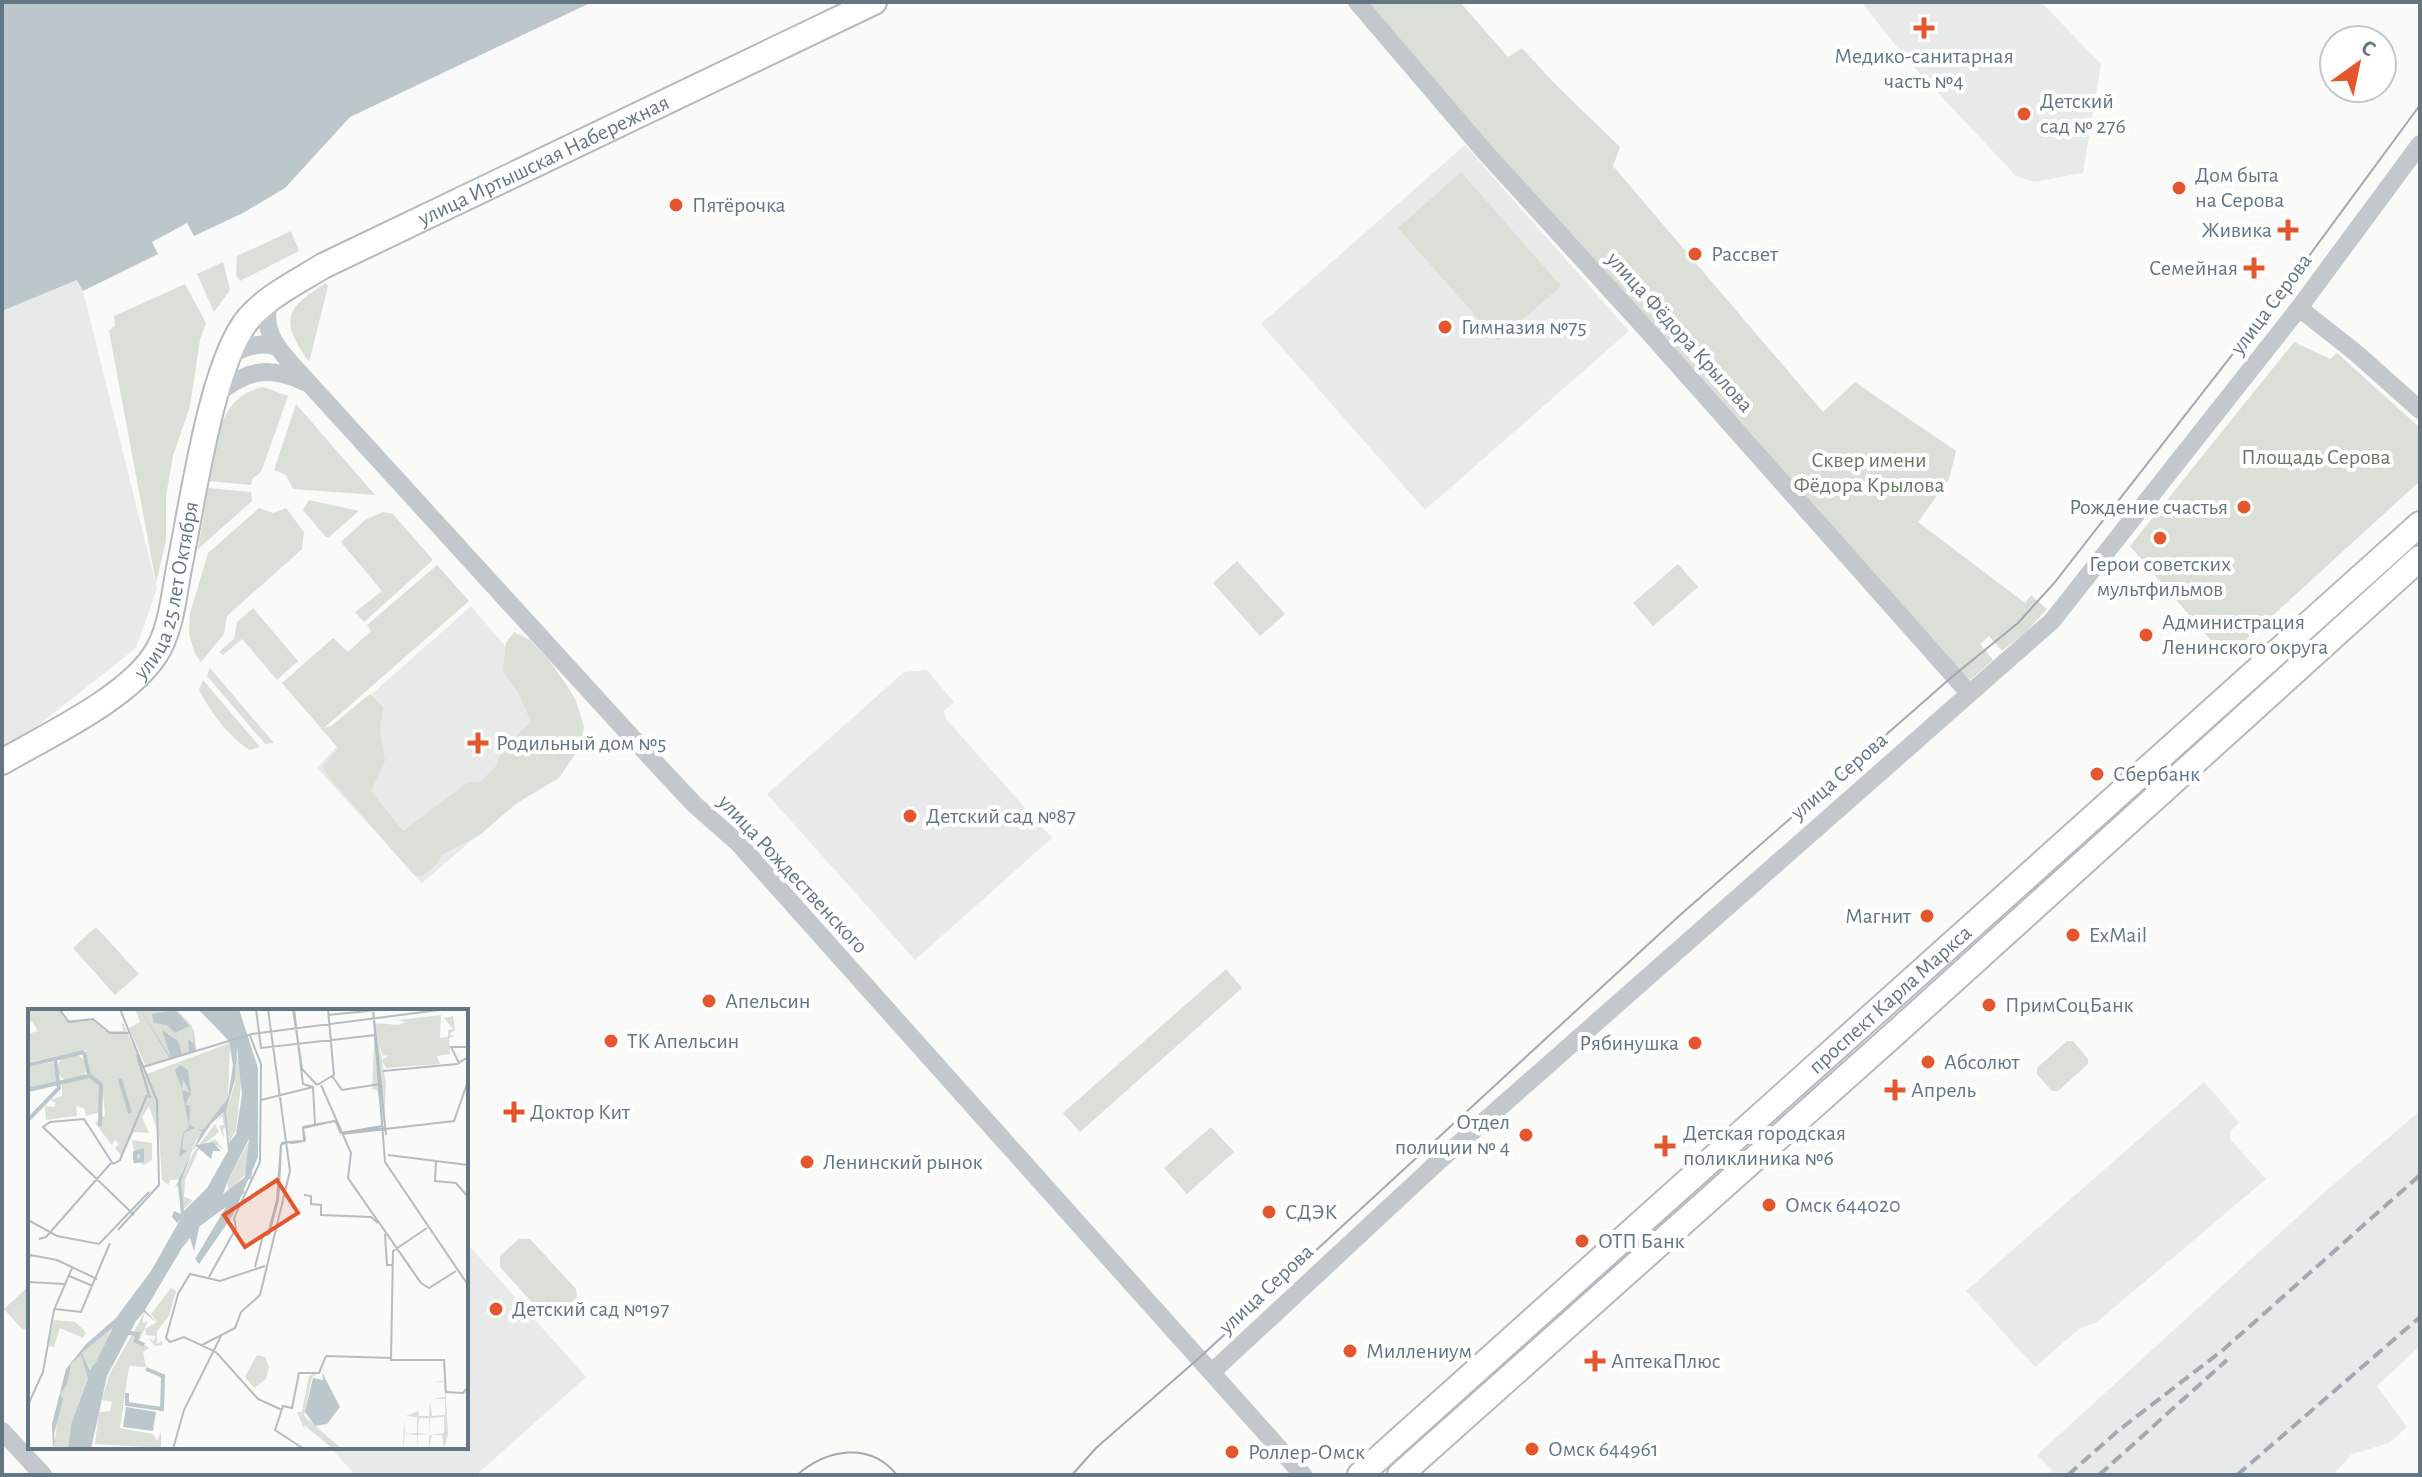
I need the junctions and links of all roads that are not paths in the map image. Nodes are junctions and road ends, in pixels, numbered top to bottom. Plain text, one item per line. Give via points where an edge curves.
1 (874, 2) edge
2 (1357, 2) edge
3 (2420, 144) edge
4 (270, 300) junction
5 (2299, 308) junction
6 (277, 347) junction
7 (231, 350) junction
8 (311, 385) junction
9 (217, 394) junction
10 (2420, 410) edge
11 (2420, 524) edge
12 (2420, 558) edge
13 (1969, 693) junction
14 (2, 762) edge
15 (2166, 770) junction
16 (1758, 1119) junction
17 (1775, 1139) junction
18 (1661, 1205) junction
19 (1679, 1225) junction
20 (1212, 1372) junction
21 (2, 1431) edge
22 (1401, 1474) edge
23 (43, 1475) edge
24 (1303, 1475) edge
25 (1360, 1475) edge

1 - 4 main road, улица Иртышская Набережная via 323,266
2 - 13 street, улица Фёдора Крылова
3 - 5 street, улица Серова
4 - 6 street, улица Рождественского via 266,324
4 - 7 main road, улица Иртышская Набережная via 250,317
5 - 10 street
5 - 13 street, улица Серова via 2052,621
6 - 7 street via 260,344
6 - 8 street, улица Рождественского
7 - 9 main road, улица 25 лет Октября
8 - 9 street via 279,373 258,372 241,376
8 - 20 street, улица Рождественского via 649,756 738,843
9 - 14 main road, улица 25 лет Октября via 171,610 157,652 109,698
11 - 15 main road, проспект Карла Маркса
12 - 15 main road, проспект Карла Маркса
13 - 20 street, улица Серова via 1439,1161
15 - 16 main road, проспект Карла Маркса
15 - 17 main road, проспект Карла Маркса
16 - 17 main road
16 - 18 main road, проспект Карла Маркса
17 - 19 main road, проспект Карла Маркса
18 - 19 main road
18 - 25 main road, проспект Карла Маркса
19 - 22 main road, проспект Карла Маркса
20 - 24 street, улица Рождественского
21 - 23 street

